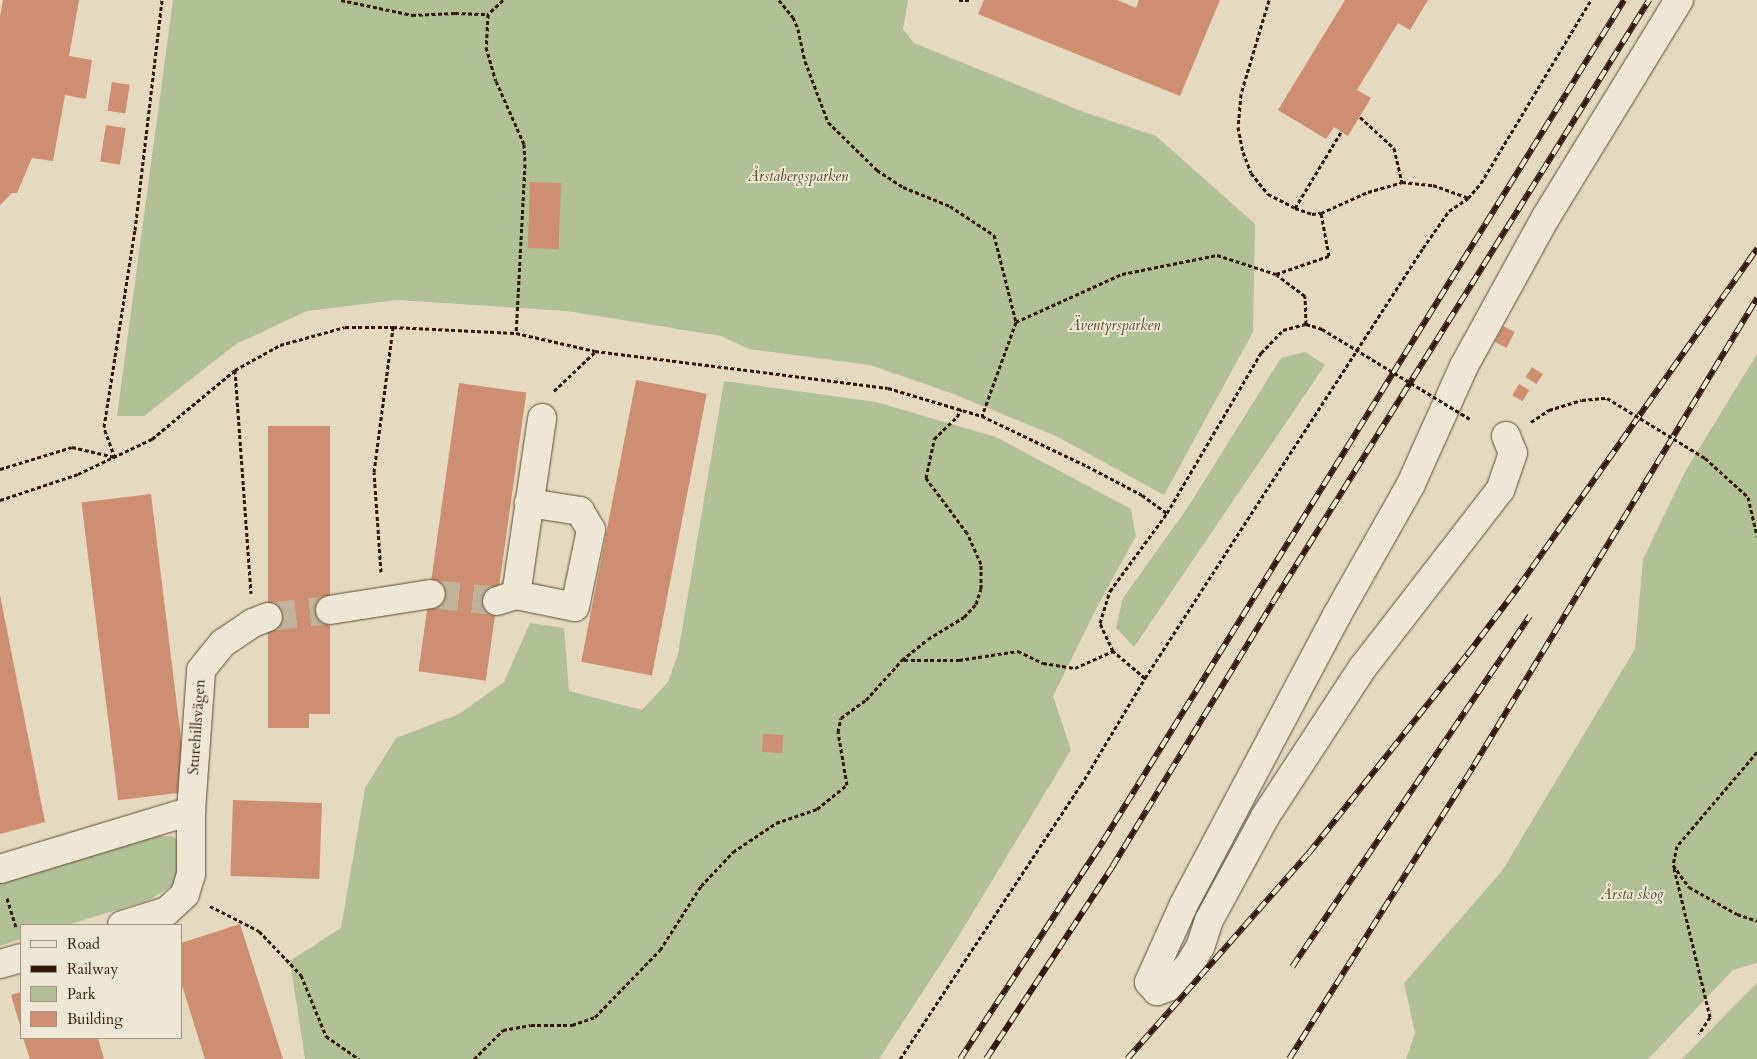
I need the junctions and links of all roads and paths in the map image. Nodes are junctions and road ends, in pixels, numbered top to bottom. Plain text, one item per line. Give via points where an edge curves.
1 (162, 0) edge
2 (341, 0) edge
3 (504, 0) edge
4 (779, 0) edge
5 (961, 0) edge
6 (969, 0) edge
7 (1268, 0) edge
8 (1591, 0) edge
9 (1679, 0) edge
10 (488, 14) junction
11 (1360, 117) dead end
12 (1341, 132) dead end
13 (1402, 182) junction
14 (1468, 198) junction
15 (1295, 208) junction
16 (1321, 212) junction
17 (1276, 274) junction
18 (1016, 322) junction
19 (1306, 324) junction
20 (393, 327) junction
21 (516, 333) junction
22 (595, 351) junction
23 (235, 370) junction
24 (961, 409) junction
25 (982, 416) junction
26 (542, 418) joint
27 (1506, 436) junction
28 (115, 458) junction
29 (0, 469) edge
30 (0, 500) edge
31 (529, 503) junction
32 (1167, 513) junction
33 (1757, 536) edge
34 (431, 594) tunnel mouth
35 (383, 600) junction
36 (330, 610) tunnel mouth
37 (261, 620) joint
38 (1113, 651) junction
39 (902, 660) junction
40 (1145, 678) junction
41 (1757, 752) edge
42 (191, 811) junction
43 (1673, 865) junction
44 (0, 869) edge
45 (1757, 920) edge
46 (125, 924) edge
47 (259, 931) dead end
48 (20, 958) edge
49 (0, 964) edge
50 (1699, 1034) dead end
51 (359, 1059) edge
52 (474, 1059) edge
53 (900, 1059) edge

1 - 28 path via 135,230 104,427
2 - 10 path via 412,15
3 - 10 path
4 - 18 path via 798,29 805,62 828,122 877,170 903,187 950,206 994,235
5 - 6 path
7 - 15 path via 1241,94 1238,127 1251,173 1268,194
8 - 14 path via 1481,183
9 - 27 street via 1546,217 1464,366 1411,484 1337,615 1184,904 1149,982 1156,991 1171,986 1189,965 1200,947 1209,920 1265,817 1363,667 1500,490 1513,453
10 - 21 path via 486,47 496,81 524,144 526,164
11 - 13 path via 1394,148
12 - 15 path
13 - 14 path via 1433,185
13 - 16 path
14 - 40 path via 1449,212 1423,248
15 - 16 path via 1312,214
16 - 17 path via 1329,256
17 - 18 path via 1217,255 1122,274
17 - 19 path via 1305,296
18 - 25 path
19 - 27 path, bridge via 1322,329 1470,419
19 - 32 path via 1283,330 1261,353
20 - 21 path
20 - 23 path via 345,327 280,346
20 - 35 path via 374,472
21 - 22 path
22 - 24 path via 888,388
22 - 26 path via 554,390
23 - 28 path via 152,439
23 - 37 path
24 - 25 path
24 - 39 path via 934,439 926,478 967,533 980,564 981,590 976,604 964,617
25 - 32 path via 1087,466
26 - 31 street
27 - 33 path, bridge via 1549,410 1582,400 1607,398 1705,458 1748,497
28 - 29 path via 72,447
28 - 30 path
31 - 31 street via 506,598 575,607 590,530 580,511
32 - 38 path via 1110,590 1100,623
34 - 35 street
35 - 36 street
37 - 42 street, Sturehillsvägen via 222,644 201,670
38 - 39 path via 1075,668 1043,663 1018,651 959,660
38 - 40 path
39 - 52 path via 866,700 841,718 838,732 847,785 817,808 776,823 733,852 702,886 660,950 595,1017 572,1024 531,1025 503,1030
40 - 53 path via 1081,785
41 - 43 path via 1677,846
42 - 44 street
42 - 46 street, Sturehillsvägen via 191,874 185,894 167,911
43 - 45 path via 1689,888 1737,914
43 - 50 path via 1710,1017
47 - 51 path via 301,975 326,1036
48 - 49 street

